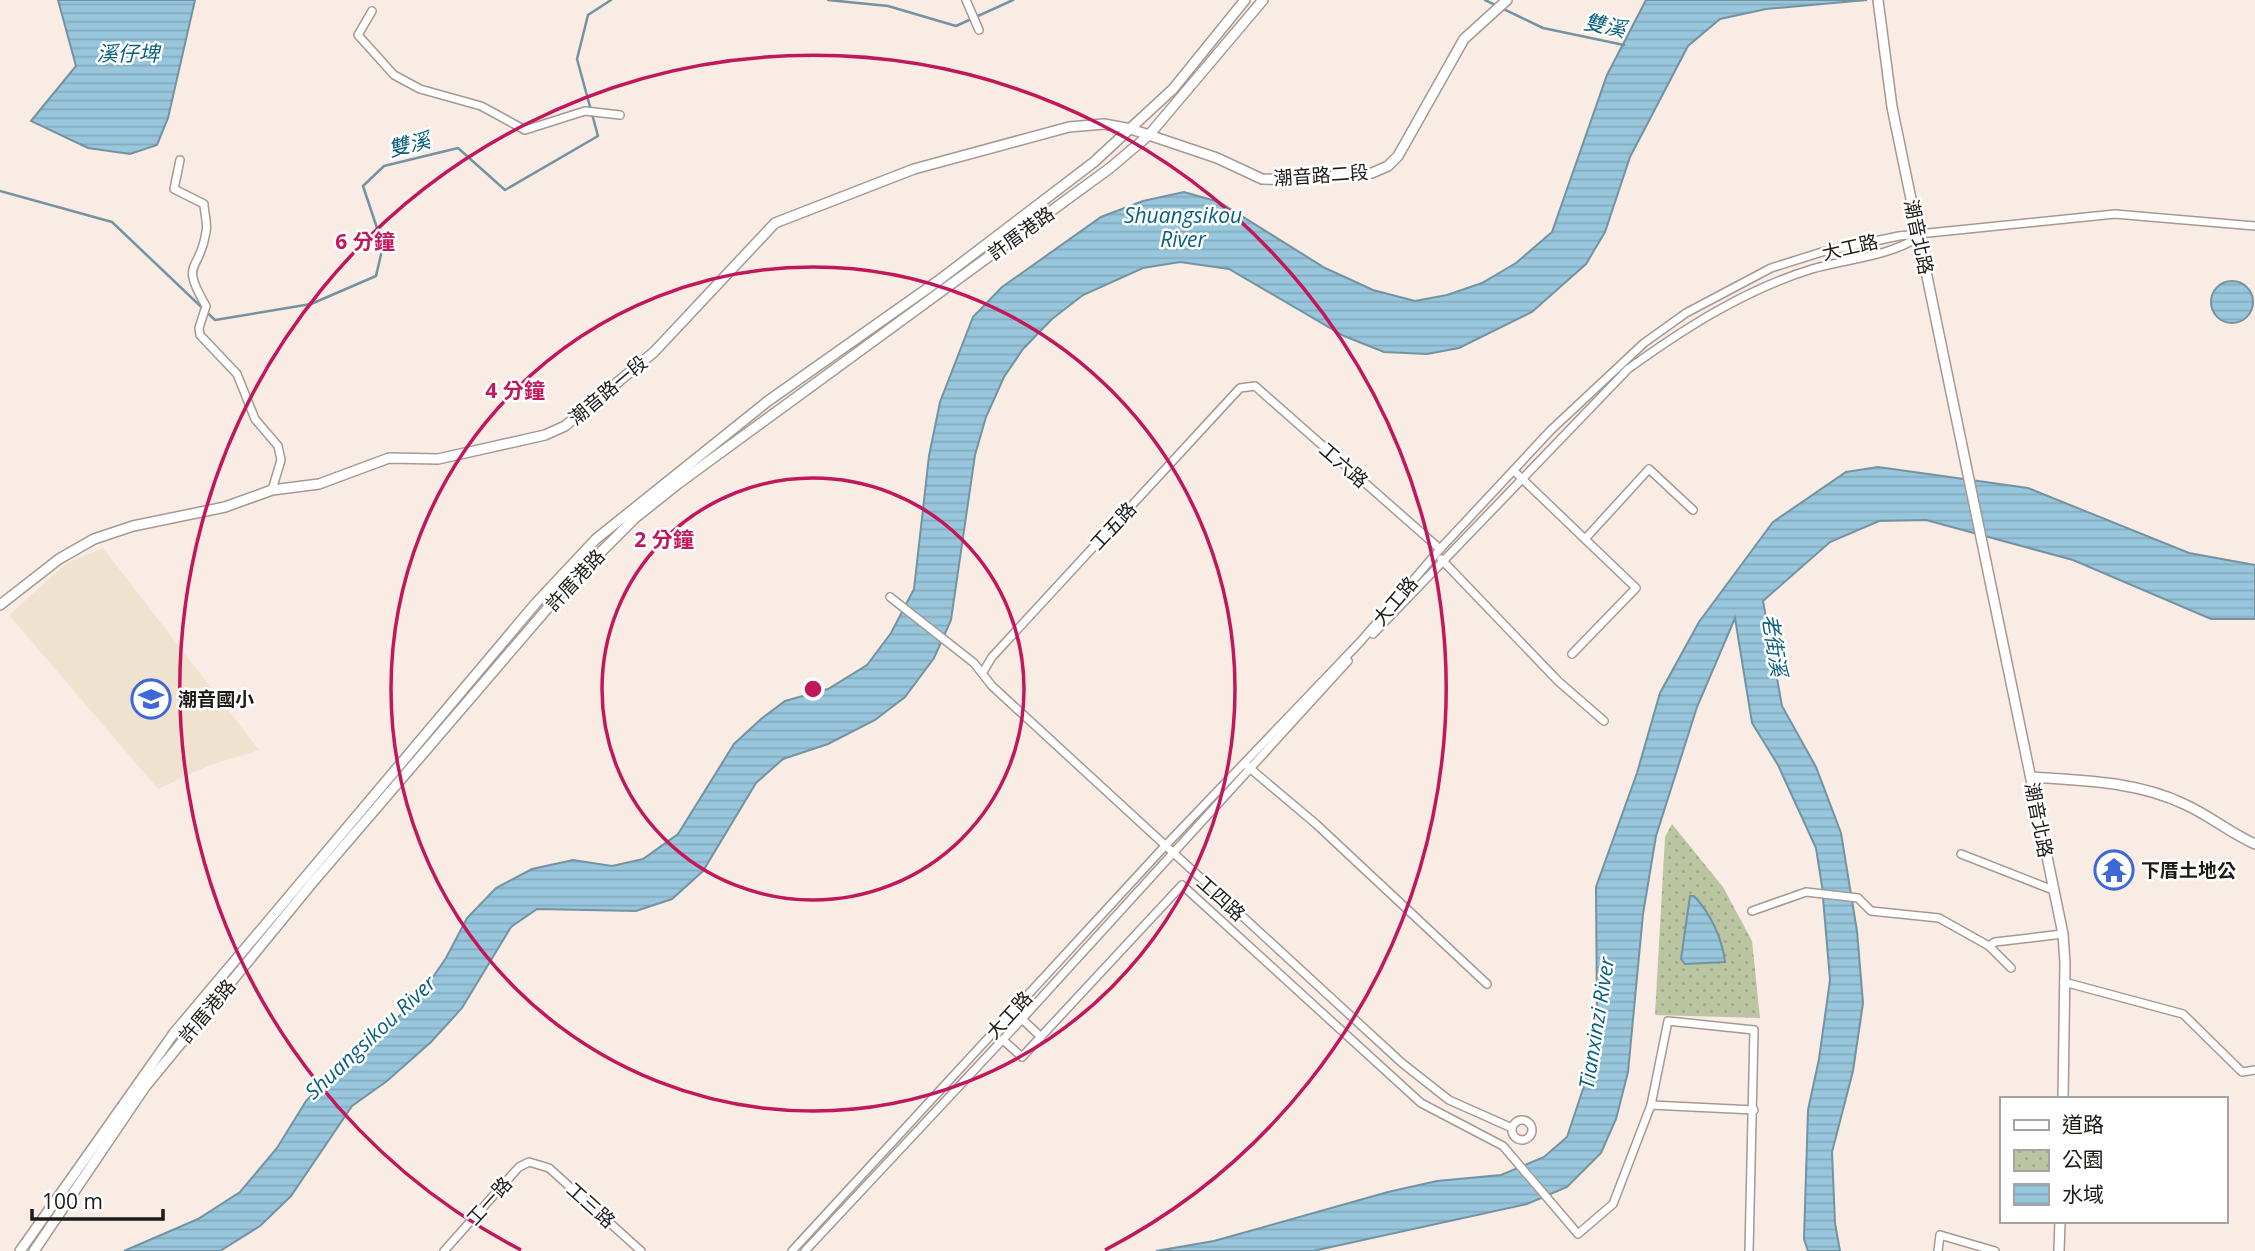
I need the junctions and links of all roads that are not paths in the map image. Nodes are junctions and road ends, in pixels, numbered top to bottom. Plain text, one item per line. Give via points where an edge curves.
1 (966, 0) edge
2 (1245, 0) edge
3 (1263, 0) edge
4 (1507, 0) edge
5 (1878, 0) edge
6 (372, 11) dead end
7 (977, 27) dead end
8 (620, 115) dead end
9 (1140, 132) junction
10 (180, 160) dead end
11 (2255, 226) edge
12 (1919, 236) junction
13 (1248, 385) joint
14 (1514, 471) junction
15 (1522, 479) junction
16 (272, 490) junction
17 (652, 499) junction
18 (1693, 510) dead end
19 (1585, 538) junction
20 (1440, 549) junction
21 (1441, 559) junction
22 (892, 599) dead end
23 (0, 605) edge
24 (1572, 654) dead end
25 (983, 672) junction
26 (1604, 721) dead end
27 (1246, 765) junction
28 (2031, 777) junction
29 (381, 785) junction
30 (390, 792) junction
31 (2255, 845) edge
32 (1164, 847) junction
33 (1171, 853) junction
34 (1961, 854) dead end
35 (2053, 890) junction
36 (1752, 911) dead end
37 (2063, 934) junction
38 (1989, 946) junction
39 (2011, 968) dead end
40 (2064, 982) junction
41 (1487, 984) dead end
42 (1022, 1019) junction
43 (1041, 1037) junction
44 (1003, 1040) junction
45 (2255, 1070) edge
46 (2063, 1097) edge
47 (128, 1105) junction
48 (1651, 1105) junction
49 (1754, 1110) junction
50 (1512, 1129) dead end
51 (539, 1162) joint
52 (2060, 1223) edge
53 (20, 1251) edge
54 (34, 1251) edge
55 (444, 1251) edge
56 (641, 1251) edge
57 (792, 1251) edge
58 (805, 1251) edge
59 (1749, 1251) edge
60 (1938, 1251) edge
61 (1990, 1251) edge
62 (2059, 1251) edge

1 - 7 street
2 - 9 street, 許厝港路
3 - 9 street, 許厝港路
4 - 9 street, 潮音路二段 via 1464,39 1398,156 1372,173 1262,179
5 - 12 street, 潮音北路 via 1892,107
6 - 8 street via 358,35 394,75 420,89 481,106 525,130 585,111
9 - 16 street, 潮音路一段 via 1104,124 1069,127 914,169 775,223 654,352 565,426 545,435 438,459 389,457 318,484
9 - 17 street, 許厝港路 via 768,401
9 - 17 street, 許厝港路 via 1111,167
10 - 16 street via 174,189 204,204 206,232 192,269 192,282 206,306 200,335 237,374 255,419 278,446 281,460
11 - 12 street via 2115,214
12 - 14 street, 大工路 via 1822,252 1734,285 1644,343 1597,384
12 - 15 street, 大工路 via 1902,247 1812,269 1762,287 1692,324 1628,369
12 - 28 street, 潮音北路
13 - 20 street, 工六路 via 1255,386
13 - 25 street, 工五路 via 1230,398
14 - 15 street
14 - 20 street, 大工路
15 - 19 street
15 - 21 street, 大工路
16 - 23 street, 潮音路一段 via 225,507 94,539 59,559
17 - 29 street, 許厝港路 via 596,540 536,603
17 - 30 street, 許厝港路 via 564,589
18 - 19 street via 1649,469
19 - 24 street via 1636,588
20 - 27 street, 大工路
21 - 26 street via 1558,681
21 - 27 street, 大工路
22 - 25 street, 工四路
25 - 32 street, 工四路 via 992,687
27 - 32 street, 大工路
27 - 33 street, 大工路
27 - 41 street
28 - 31 street via 2117,783 2154,792
28 - 35 street, 潮音北路
29 - 30 street
29 - 47 street, 許厝港路 via 174,1033
30 - 47 street, 許厝港路
32 - 33 street, 工四路
32 - 57 street, 大工路
33 - 42 street, 大工路
33 - 50 street, 工四路 via 1434,1091
34 - 35 street
35 - 37 street, 潮音北路
36 - 38 street via 1806,892 1858,898 1871,911 1939,918
37 - 38 street
37 - 40 street, 潮音北路
38 - 39 street
40 - 45 street via 2183,1014 2242,1072
40 - 46 street, 潮音北路
42 - 43 street
42 - 44 street, 大工路
43 - 44 street via 1022,1058
43 - 48 street via 1182,885 1421,1103 1503,1146 1578,1234 1613,1204
44 - 58 street, 大工路
47 - 53 street, 許厝港路
47 - 54 street, 許厝港路
48 - 49 street
48 - 49 street via 1668,1021 1754,1030
49 - 59 street
51 - 55 street, 工一路 via 519,1167
51 - 56 street, 工三路
52 - 62 street
60 - 61 street via 1940,1235

